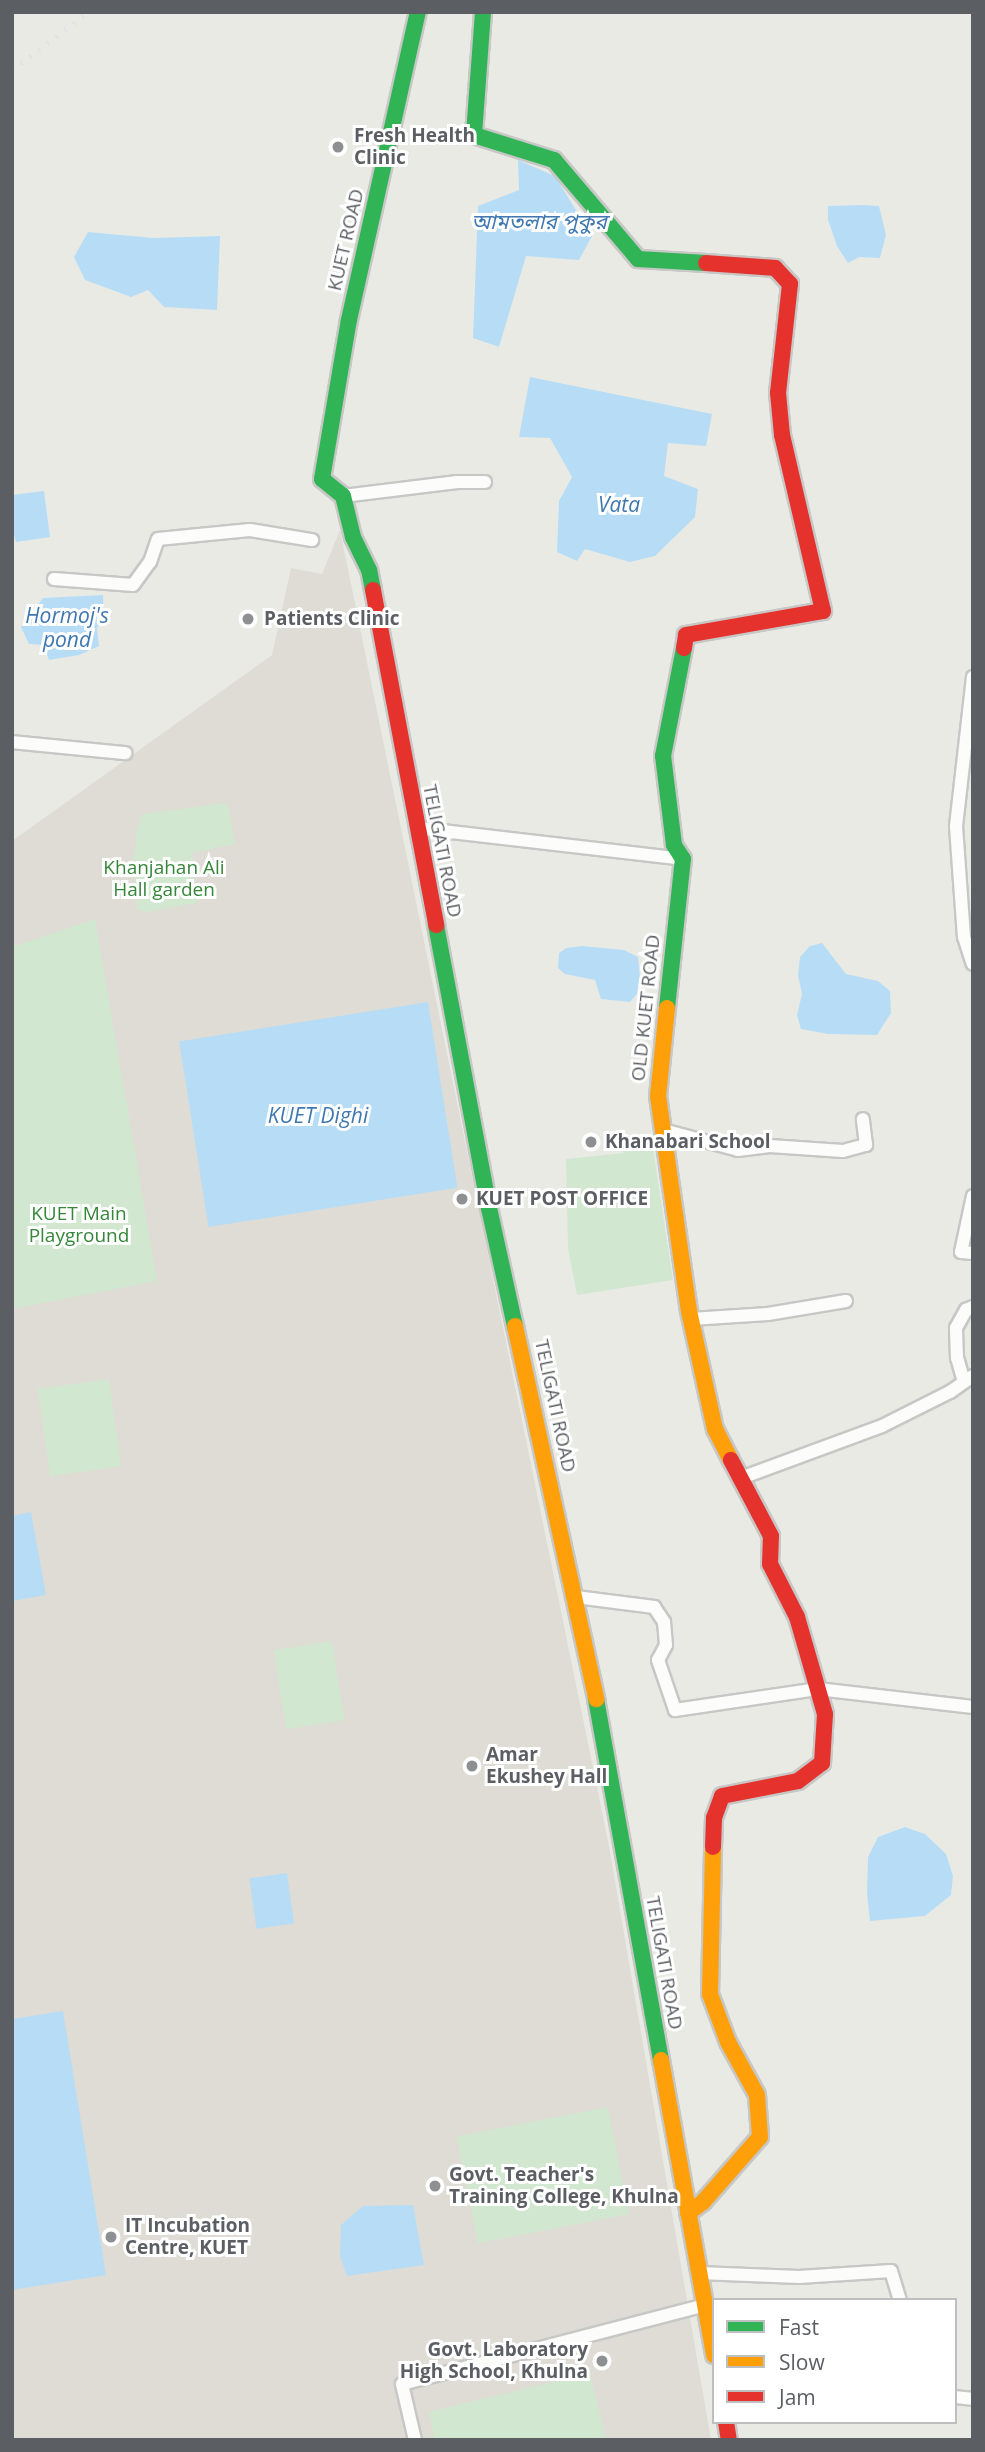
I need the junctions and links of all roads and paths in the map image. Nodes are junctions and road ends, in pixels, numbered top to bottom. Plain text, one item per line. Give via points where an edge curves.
1 (418, 12) edge
2 (483, 12) edge
3 (485, 482) dead end
4 (343, 496) junction
5 (312, 540) dead end
6 (54, 579) dead end
7 (973, 677) edge
8 (12, 742) edge
9 (125, 753) dead end
10 (416, 828) junction
11 (683, 859) junction
12 (973, 964) edge
13 (863, 1119) dead end
14 (663, 1130) junction
15 (973, 1196) edge
16 (973, 1253) edge
17 (846, 1301) dead end
18 (973, 1307) edge
19 (691, 1319) junction
20 (968, 1379) edge
21 (741, 1478) junction
22 (576, 1598) junction
23 (818, 1689) junction
24 (973, 1707) edge
25 (688, 2213) junction
26 (699, 2273) junction
27 (899, 2298) edge
28 (705, 2305) junction
29 (712, 2344) edge
30 (415, 2440) edge

1 - 4 street, KUET ROAD via 349,320 322,479
2 - 11 street, OLD KUET ROAD via 474,135 554,160 638,259 775,268 790,284 778,393 806,546 823,611 686,635 663,756 674,845
3 - 4 street
4 - 10 street, TELIGATI ROAD via 353,537 369,570
5 - 6 street via 250,530 158,539 150,562 133,585
7 - 12 street via 956,826 964,937
8 - 9 street
10 - 11 street
10 - 22 street, TELIGATI ROAD via 489,1208
11 - 14 street, OLD KUET ROAD via 658,1096
13 - 14 street via 866,1145 844,1151 770,1146 738,1150
14 - 19 street, OLD KUET ROAD
15 - 16 street via 961,1252
17 - 19 street via 768,1314
18 - 20 street via 956,1328 957,1358
19 - 21 street, OLD KUET ROAD via 715,1429
20 - 21 street via 882,1426
21 - 23 street, OLD KUET ROAD via 771,1536 770,1564 797,1617
22 - 23 street via 654,1608 664,1622 666,1645 658,1660 675,1710
22 - 25 street, TELIGATI ROAD
23 - 24 street
23 - 25 street, OLD KUET ROAD via 825,1714 822,1763 798,1781 722,1796 714,1818 710,1994 728,2042 757,2095 760,2137
25 - 26 street, TELIGATI ROAD
26 - 27 street via 799,2277 891,2271
26 - 28 street, TELIGATI ROAD
28 - 29 street, TELIGATI ROAD
28 - 30 street via 402,2384

